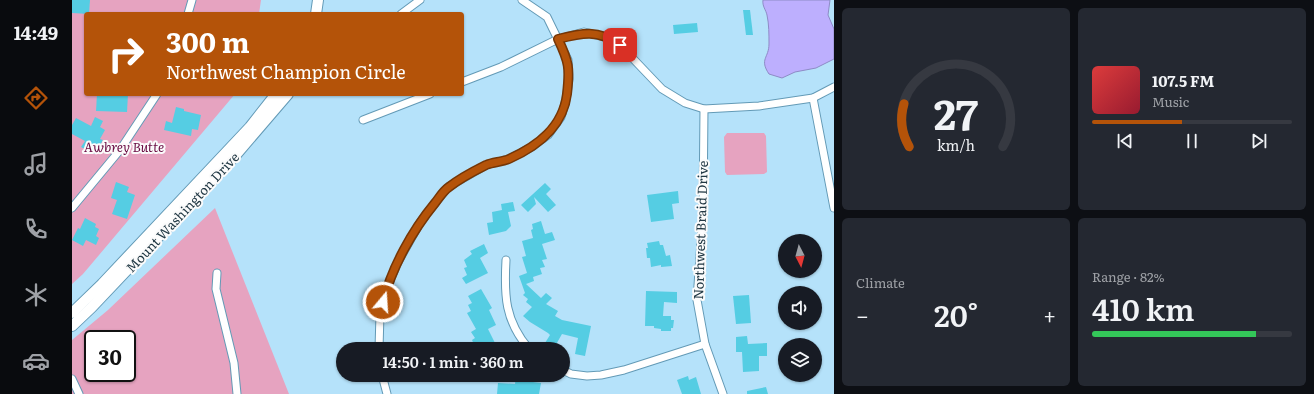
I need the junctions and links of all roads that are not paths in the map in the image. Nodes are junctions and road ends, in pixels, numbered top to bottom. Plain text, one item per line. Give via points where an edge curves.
1 (192, 0) edge
2 (318, 0) edge
3 (420, 0) edge
4 (522, 0) edge
5 (189, 12) edge
6 (316, 12) edge
7 (404, 12) edge
8 (558, 39) junction
9 (464, 81) edge
10 (834, 87) edge
11 (156, 96) edge
12 (274, 96) edge
13 (286, 96) edge
14 (425, 96) edge
15 (813, 98) junction
16 (704, 109) junction
17 (363, 120) dead end
18 (72, 208) edge
19 (834, 208) edge
20 (506, 260) dead end
21 (217, 273) dead end
22 (72, 313) edge
23 (72, 326) edge
24 (379, 342) edge
25 (523, 342) edge
26 (705, 344) junction
27 (570, 374) edge
28 (72, 379) edge
29 (383, 382) edge
30 (79, 394) edge
31 (237, 394) edge
32 (386, 394) edge
33 (723, 394) edge

1 - 5 street
2 - 6 main road
3 - 7 street
4 - 8 street via 546,18
8 - 9 street via 501,67
8 - 16 street via 584,32 612,39 662,89 684,103
8 - 24 street via 568,60 569,79 561,117 548,135 532,147 486,166 448,187 420,221 386,290 380,314
10 - 15 street
11 - 18 street via 120,150
12 - 22 main road, Mount Washington Drive via 244,133
13 - 23 main road, Mount Washington Drive via 229,162
14 - 17 street
15 - 16 street via 759,106
15 - 19 street
16 - 26 street, Northwest Braid Drive via 703,212 697,300
20 - 25 street via 505,292 509,318
21 - 31 street via 216,289 234,363
26 - 27 street via 624,370 587,376
26 - 33 street, Northwest Braid Drive
28 - 30 street
29 - 32 street

